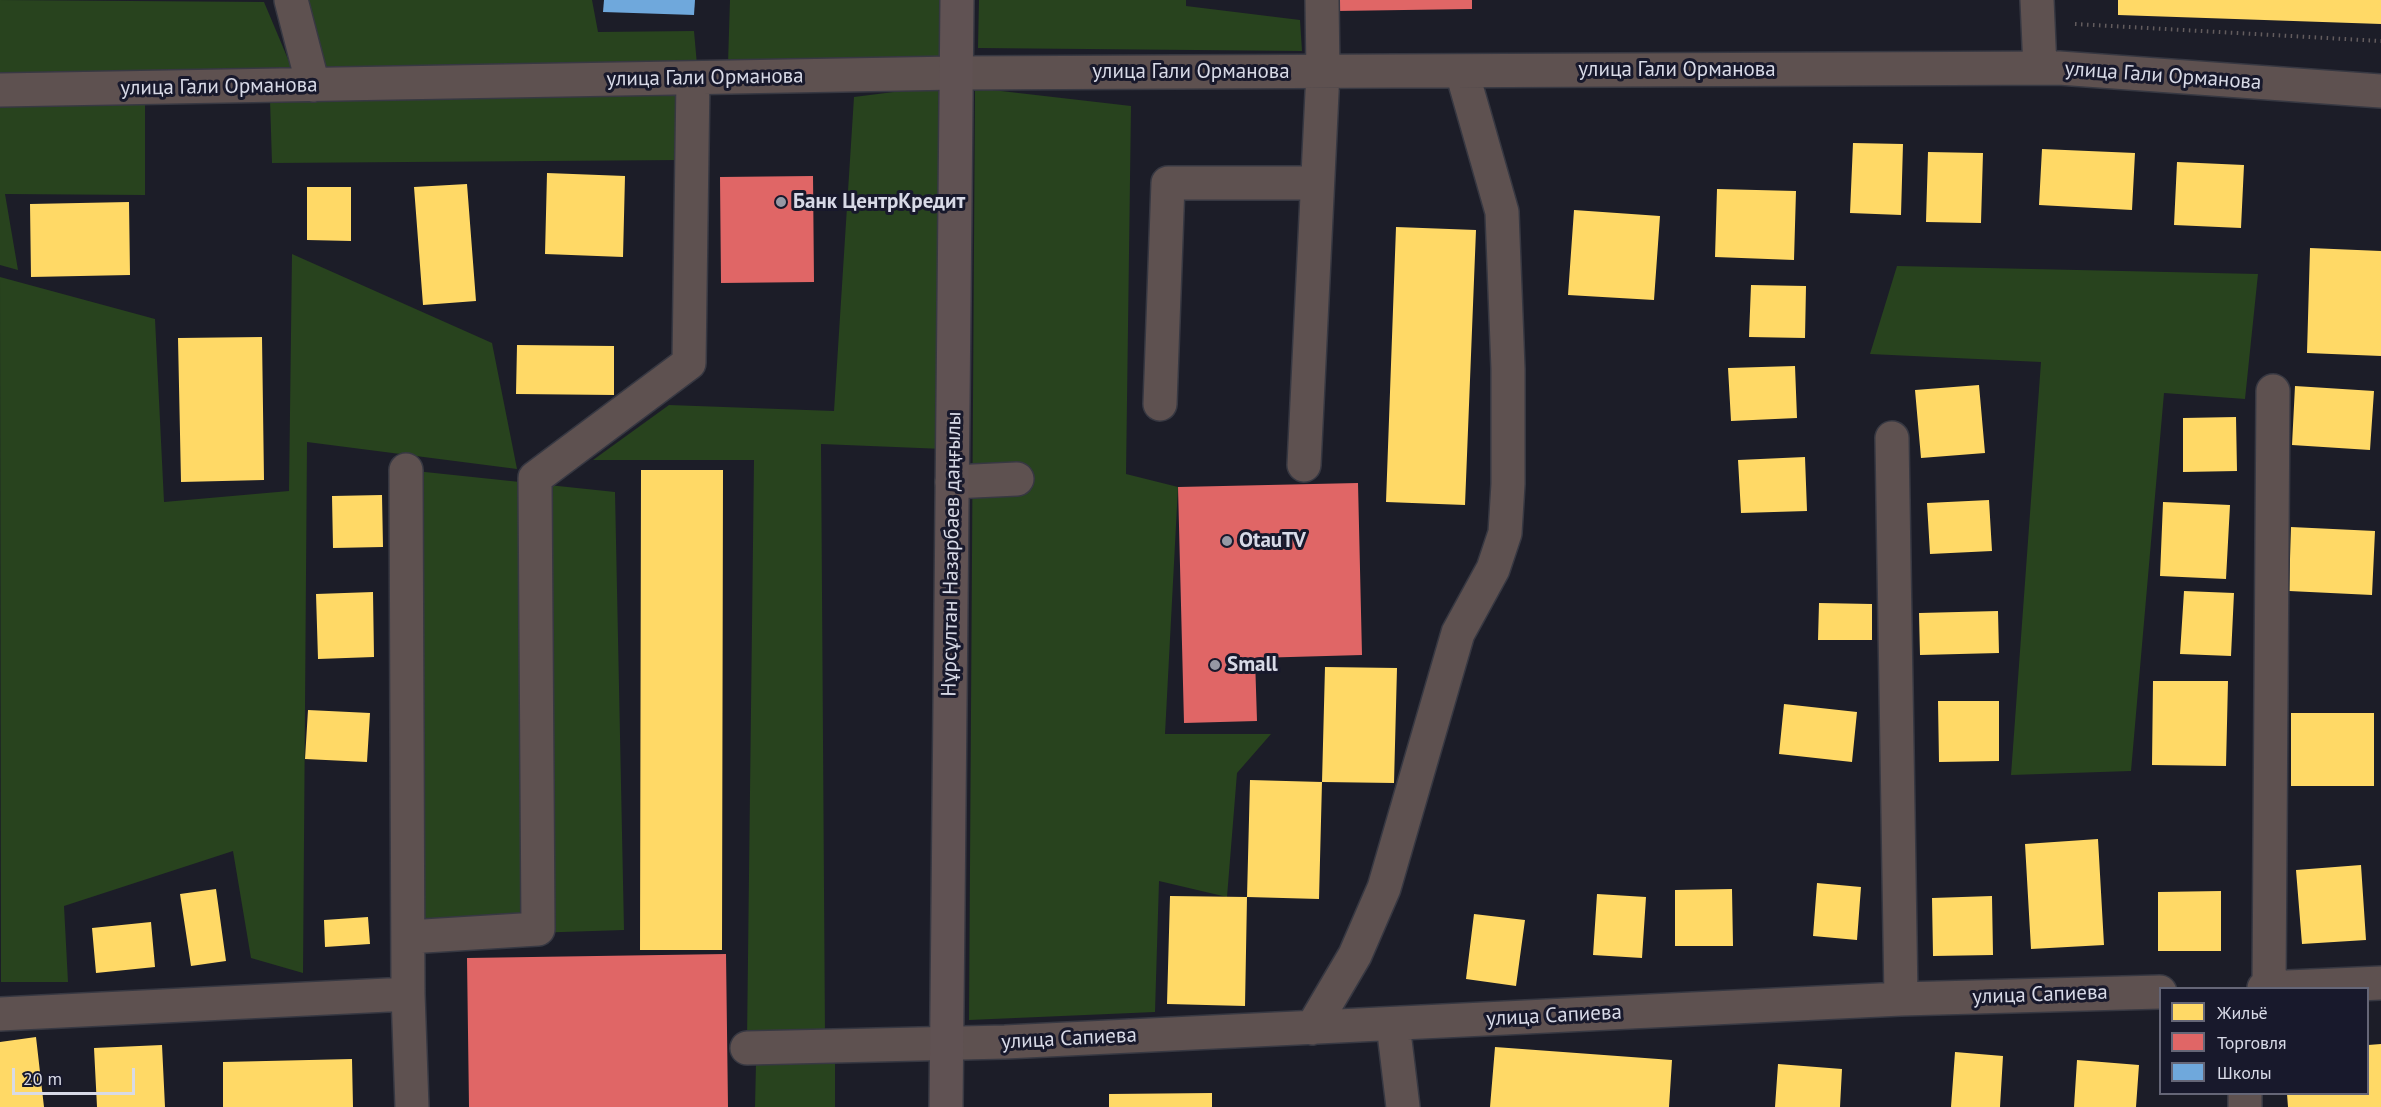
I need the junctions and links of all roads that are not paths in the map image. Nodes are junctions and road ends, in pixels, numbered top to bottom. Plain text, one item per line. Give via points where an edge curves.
1 (291, 0) edge
2 (957, 0) edge
3 (1322, 0) edge
4 (2038, 11) edge
5 (2040, 68) junction
6 (1323, 72) junction
7 (1461, 72) junction
8 (956, 73) junction
9 (693, 78) junction
10 (313, 85) junction
11 (0, 90) edge
12 (2381, 91) edge
13 (1317, 183) junction
14 (2273, 391) dead end
15 (1160, 405) dead end
16 (1892, 438) dead end
17 (1304, 465) dead end
18 (406, 470) dead end
19 (1017, 478) dead end
20 (952, 482) junction
21 (408, 937) junction
22 (2381, 983) edge
23 (2269, 987) edge
24 (2291, 987) edge
25 (2159, 992) edge
26 (408, 994) junction
27 (1901, 999) junction
28 (0, 1014) edge
29 (1393, 1024) junction
30 (1312, 1028) junction
31 (948, 1044) junction
32 (747, 1048) dead end
33 (412, 1107) edge
34 (946, 1107) edge
35 (1403, 1107) edge

1 - 10 street
2 - 8 main road, Нұрсұлтан Назарбаев даңғылы
3 - 6 street
4 - 5 street
5 - 7 street, улица Гали Орманова
5 - 12 street, улица Гали Орманова
6 - 7 street, улица Гали Орманова
6 - 8 street, улица Гали Орманова
6 - 13 street
7 - 30 street via 1502,212 1508,369 1505,533 1493,569 1458,633 1384,888 1355,955
8 - 9 street, улица Гали Орманова
8 - 20 main road, Нұрсұлтан Назарбаев даңғылы
9 - 10 street, улица Гали Орманова
9 - 21 street via 689,363 535,478 538,928
10 - 11 street, улица Гали Орманова
13 - 15 street via 1168,183
13 - 17 street
14 - 23 street
16 - 27 street
18 - 21 street
19 - 20 street
20 - 31 main road, Нұрсұлтан Назарбаев даңғылы
21 - 26 street
22 - 24 street
25 - 27 street, улица Сапиева
26 - 28 street
26 - 33 street
27 - 29 street, улица Сапиева
29 - 30 street, улица Сапиева
29 - 35 street
30 - 31 street, улица Сапиева
31 - 32 street, улица Сапиева
31 - 34 main road, Нұрсұлтан Назарбаев даңғылы

